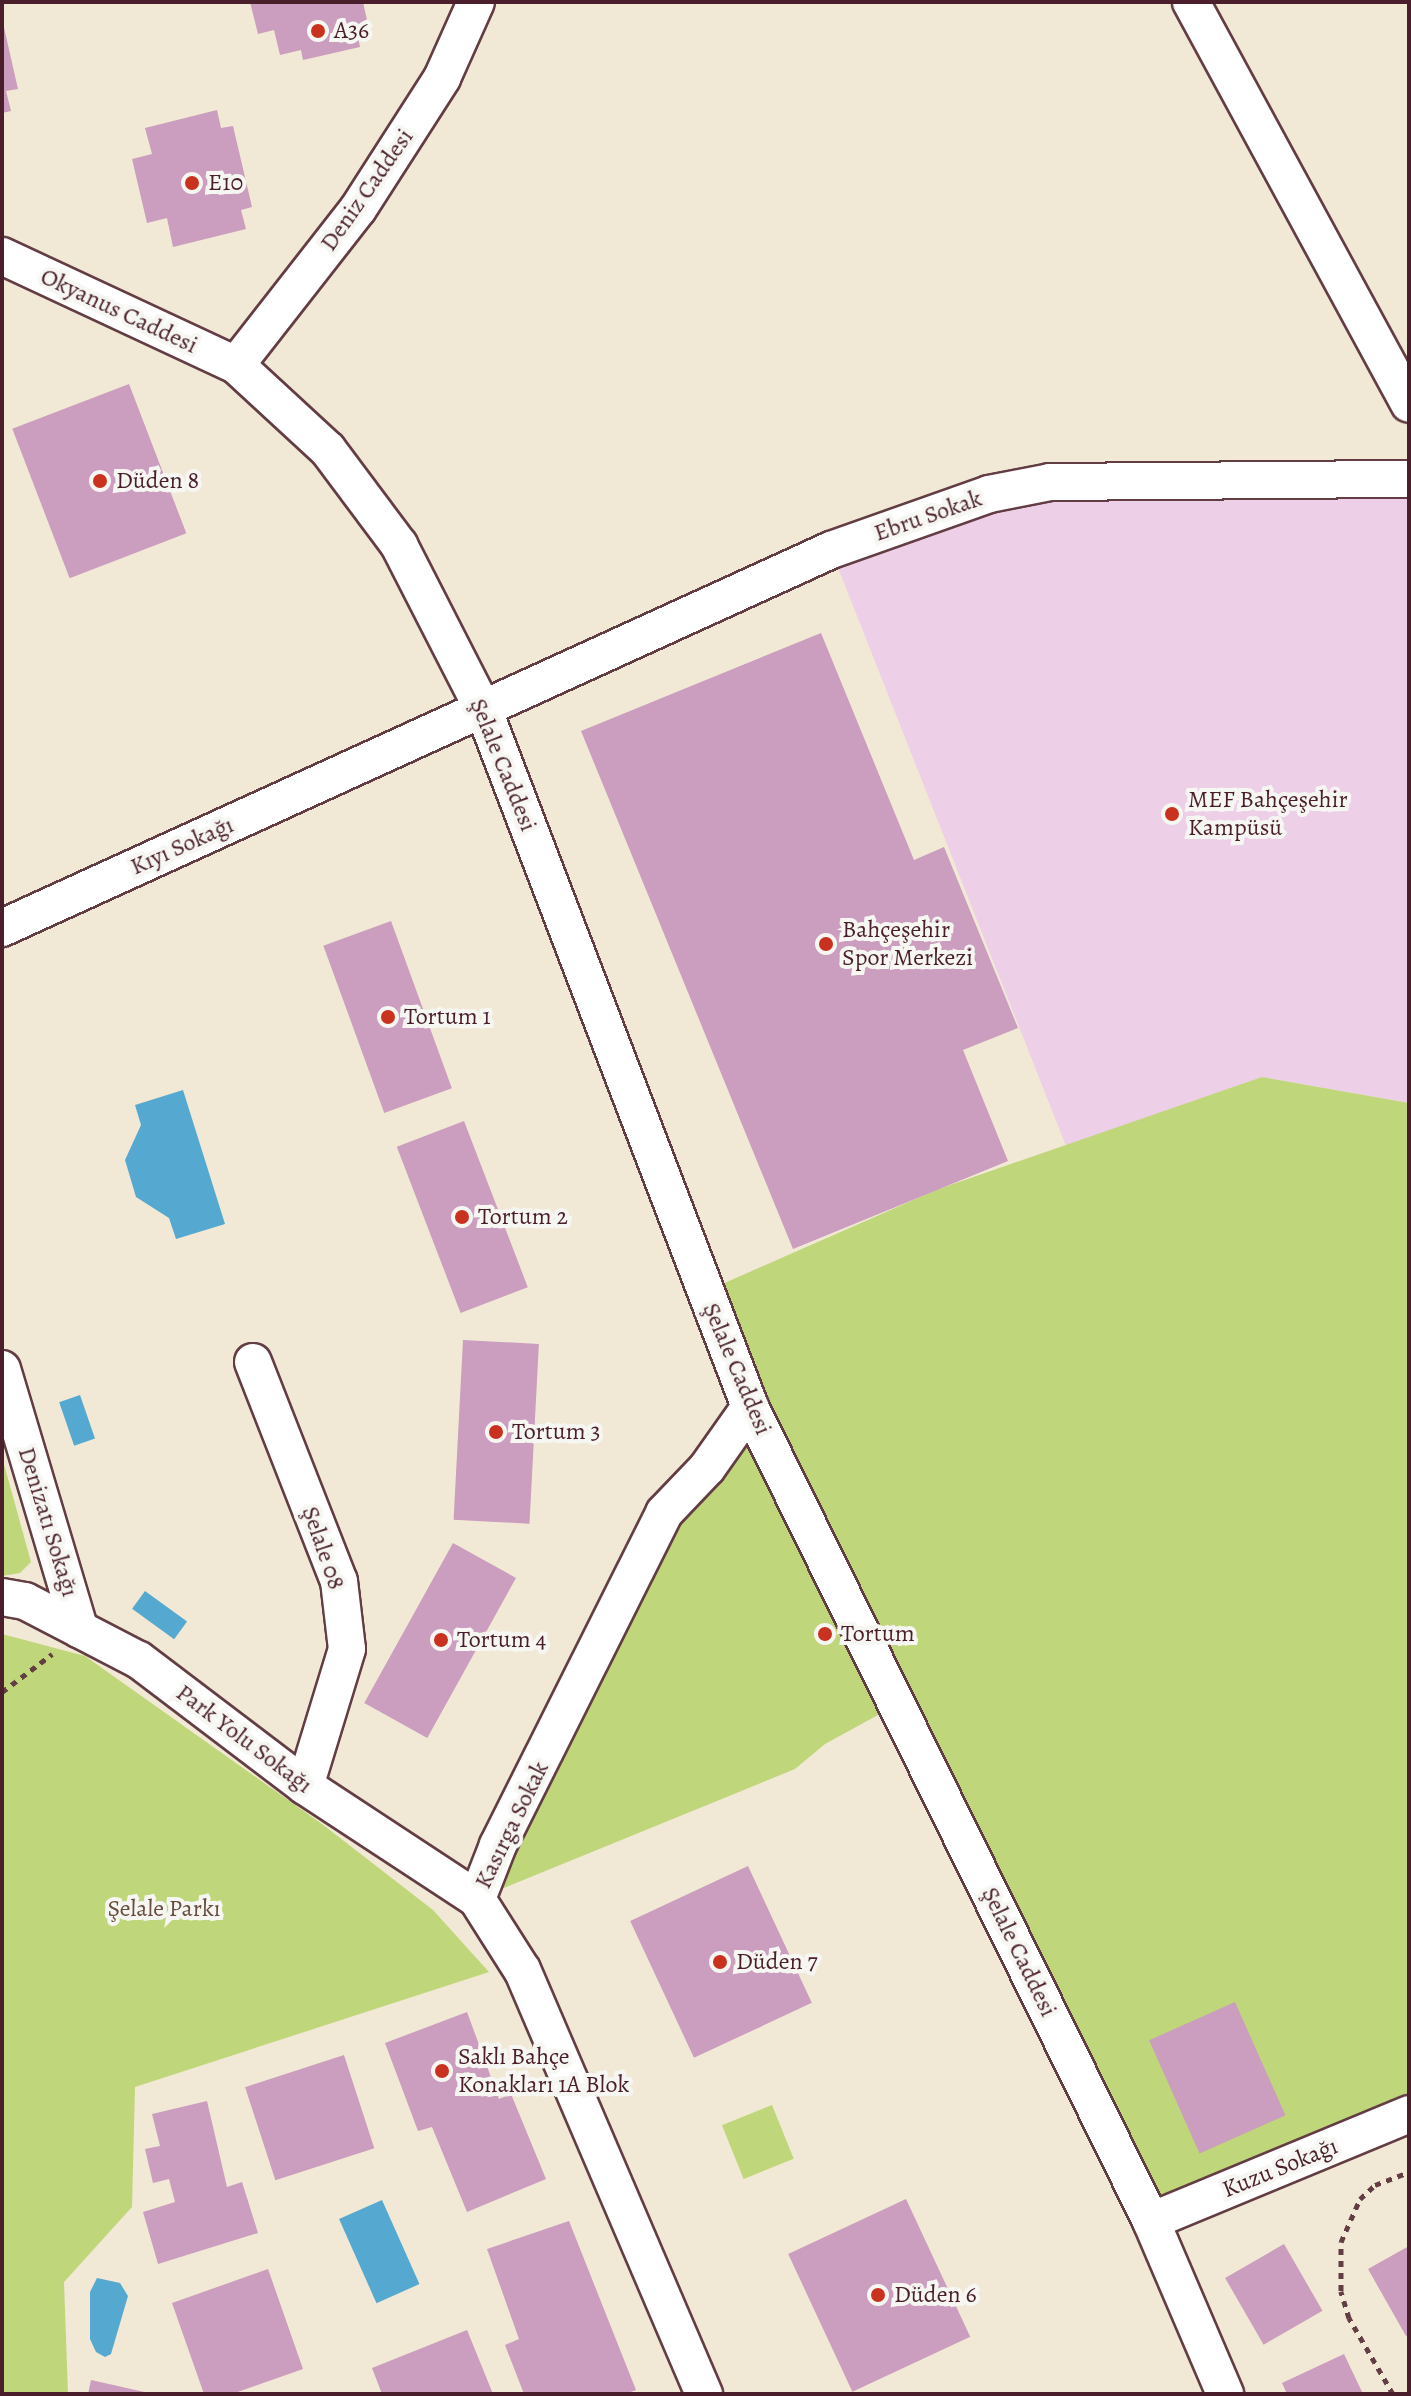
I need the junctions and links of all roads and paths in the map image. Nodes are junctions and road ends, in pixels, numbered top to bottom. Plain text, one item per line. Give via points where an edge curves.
1 (476, 2) edge
2 (1191, 2) edge
3 (2, 256) edge
4 (236, 365) junction
5 (1409, 404) edge
6 (1409, 479) edge
7 (484, 711) junction
8 (364, 765) joint
9 (2, 928) edge
10 (253, 1362) dead end
11 (2, 1369) edge
12 (750, 1407) junction
13 (2, 1597) edge
14 (80, 1630) junction
15 (2, 1692) edge
16 (305, 1786) junction
17 (477, 1899) junction
18 (1409, 2114) edge
19 (1409, 2172) edge
20 (1151, 2221) junction
21 (702, 2393) edge
22 (1225, 2394) edge
23 (1393, 2394) edge

1 - 4 street, Deniz Caddesi via 442,78 358,209
2 - 5 street
3 - 4 street, Okyanus Caddesi
4 - 7 street, Şelale Caddesi via 328,450 399,545
6 - 7 street, Ebru Sokak via 1050,482 989,494 831,550
7 - 8 street, Ebru Sokak
7 - 12 street, Şelale Caddesi
8 - 9 street, Kıyı Sokağı
10 - 16 street, Şelale 08 via 339,1581 346,1635 341,1682
11 - 14 street, Denizatı Sokağı
12 - 17 street, Kasırga Sokak via 707,1468 664,1513 498,1845
12 - 20 street, Şelale Caddesi
13 - 14 street, Park Yolu Sokağı via 25,1601
14 - 15 path
14 - 16 street, Park Yolu Sokağı via 139,1660
16 - 17 street, Park Yolu Sokağı
17 - 21 street, Kasırga Sokak via 522,1970
18 - 20 street, Kuzu Sokağı
19 - 23 path via 1375,2185 1360,2199 1341,2242 1341,2291 1349,2318
20 - 22 street, Şelale Caddesi

